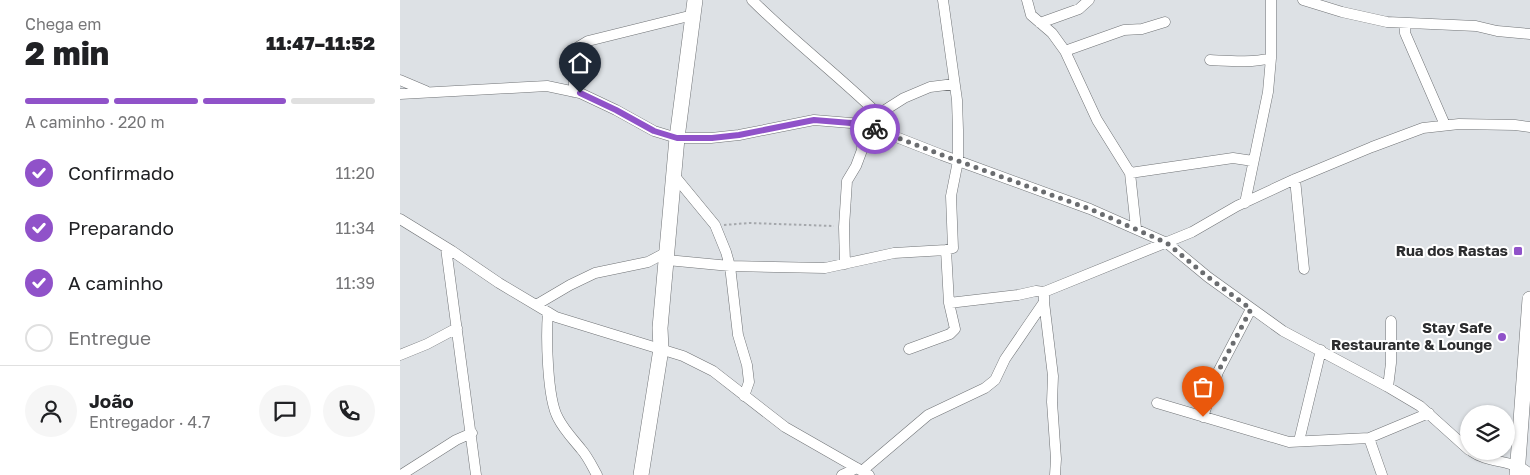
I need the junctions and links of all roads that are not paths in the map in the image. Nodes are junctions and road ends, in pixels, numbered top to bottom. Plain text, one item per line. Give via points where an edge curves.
1 (752, 0) edge
2 (943, 0) edge
3 (1026, 0) edge
4 (1089, 0) edge
5 (1272, 0) edge
6 (1303, 0) edge
7 (694, 7) edge
8 (1166, 22) dead end
9 (1040, 23) junction
10 (1405, 23) junction
11 (1530, 34) edge
12 (1065, 51) junction
13 (1271, 58) junction
14 (1210, 60) dead end
15 (400, 80) edge
16 (954, 84) junction
17 (430, 92) junction
18 (574, 92) junction
19 (400, 94) edge
20 (879, 115) junction
21 (863, 124) junction
22 (1445, 125) junction
23 (1530, 127) edge
24 (677, 138) junction
25 (958, 161) junction
26 (1253, 162) junction
27 (1130, 173) junction
28 (673, 174) junction
29 (1295, 179) junction
30 (1245, 203) junction
31 (400, 219) edge
32 (1136, 228) junction
33 (1167, 243) junction
34 (446, 248) junction
35 (946, 250) junction
36 (667, 261) junction
37 (648, 262) junction
38 (845, 264) junction
39 (730, 266) junction
40 (1304, 269) dead end
41 (1044, 297) junction
42 (1530, 299) edge
43 (949, 303) junction
44 (536, 305) junction
45 (1251, 309) junction
46 (548, 312) junction
47 (1391, 321) dead end
48 (457, 328) junction
49 (909, 349) dead end
50 (661, 350) junction
51 (1321, 350) junction
52 (400, 355) edge
53 (1388, 387) junction
54 (744, 396) junction
55 (1157, 403) dead end
56 (1429, 413) junction
57 (1203, 417) junction
58 (472, 433) junction
59 (1369, 438) junction
60 (1299, 441) junction
61 (1460, 441) edge
62 (1489, 460) edge
63 (863, 471) edge
64 (1524, 471) edge
65 (401, 475) edge
66 (476, 475) edge
67 (597, 475) edge
68 (641, 475) edge
69 (842, 475) edge
70 (1055, 475) edge
71 (1382, 475) edge

1 - 20 street
2 - 16 street
3 - 9 street via 1031,15
4 - 9 street via 1079,9
5 - 13 street
6 - 10 street via 1360,16
7 - 18 street via 578,47 574,59
7 - 24 street
8 - 12 street via 1124,30
9 - 12 street
10 - 11 street via 1476,26
10 - 22 street via 1405,33
12 - 27 street via 1097,120
13 - 14 street via 1235,62
13 - 26 street via 1268,92
15 - 17 street
16 - 20 street via 930,87 904,98
16 - 25 street
17 - 18 street via 547,86
17 - 19 street
18 - 24 street via 654,131
20 - 21 street
21 - 24 street via 814,120 739,135
21 - 25 street
21 - 38 street via 862,150 847,181
22 - 23 street
22 - 29 street via 1423,128 1386,141
24 - 28 street
25 - 32 street
25 - 35 street via 951,196 953,248
26 - 27 street via 1233,158
26 - 30 street
27 - 32 street
28 - 36 street
28 - 39 street via 715,226
29 - 30 street
29 - 40 street
30 - 33 street
31 - 34 street
32 - 33 street
33 - 41 street via 1114,262
33 - 45 street
34 - 44 street
34 - 48 street
35 - 38 street via 894,253
35 - 43 street
36 - 37 street
36 - 37 street
36 - 39 street
36 - 50 street
37 - 44 street via 595,273
38 - 39 street via 825,268
39 - 54 street via 738,335 749,382
41 - 43 street via 1036,291
41 - 63 street via 995,380 928,415
41 - 70 street via 1053,376
42 - 64 street
43 - 49 street via 955,329 950,334
44 - 46 street
45 - 51 street via 1283,331
45 - 57 street via 1218,372
46 - 50 street
46 - 67 street via 546,333 557,416
47 - 53 street
48 - 52 street
48 - 58 street
50 - 54 street via 683,356 713,371
50 - 68 street
51 - 53 street
51 - 60 street
53 - 56 street
54 - 63 street via 785,427
55 - 57 street
56 - 59 street
56 - 61 street
57 - 60 street via 1289,442
58 - 65 street
58 - 66 street
59 - 60 street
59 - 71 street
62 - 64 street
63 - 69 street

